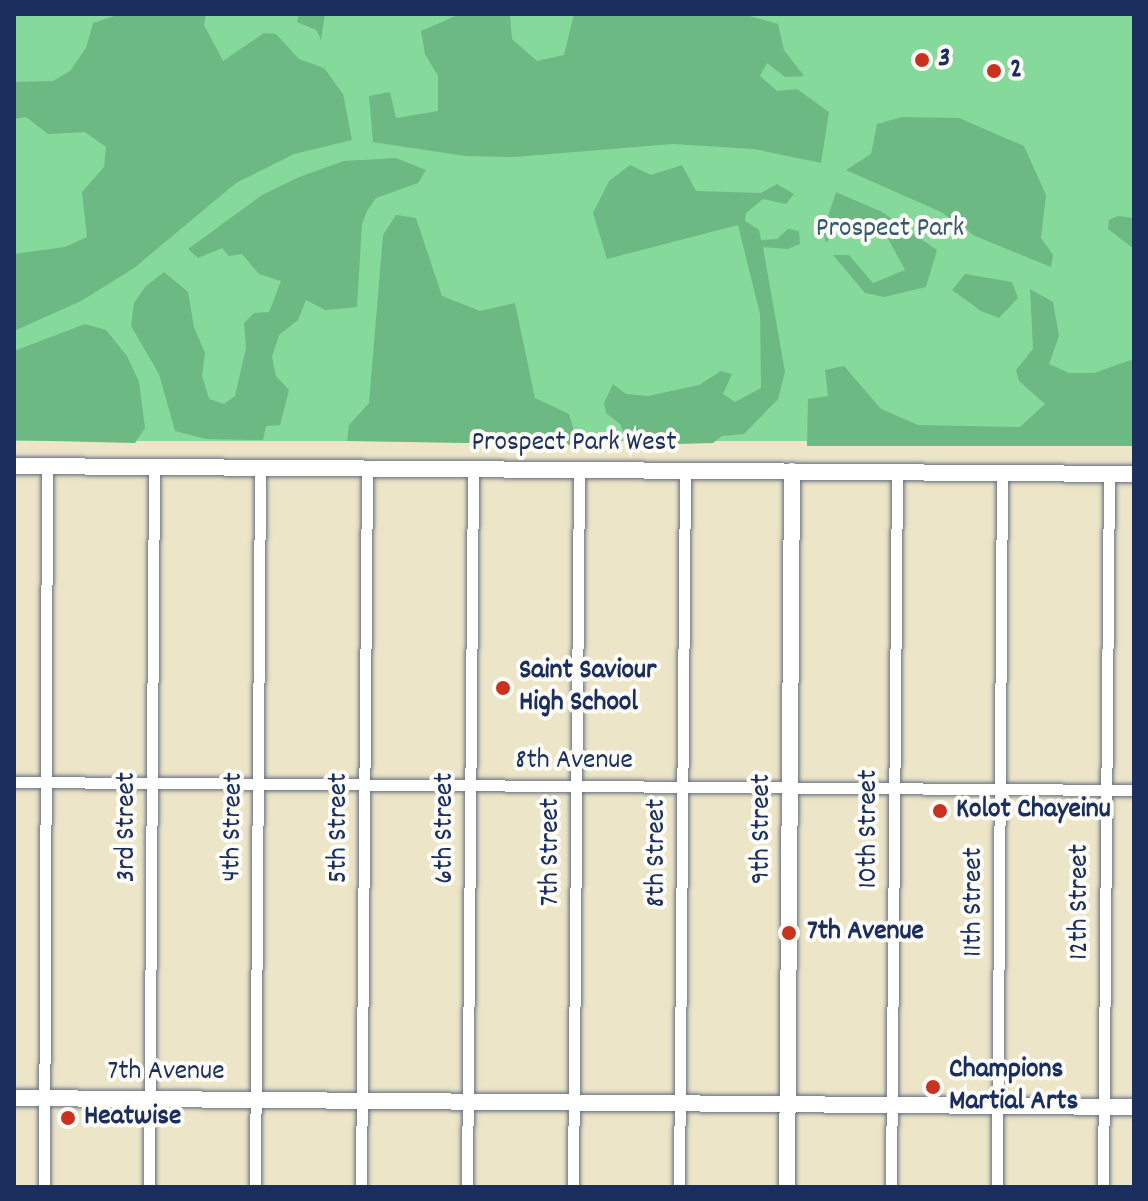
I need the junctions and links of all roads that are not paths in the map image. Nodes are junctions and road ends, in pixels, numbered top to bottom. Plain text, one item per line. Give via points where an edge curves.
1 (14, 466) edge
2 (47, 466) junction
3 (154, 467) junction
4 (260, 468) junction
5 (367, 469) junction
6 (473, 470) junction
7 (579, 470) junction
8 (685, 470) junction
9 (792, 471) junction
10 (897, 472) junction
11 (1002, 473) junction
12 (1109, 473) junction
13 (1134, 474) edge
14 (14, 782) edge
15 (46, 782) junction
16 (152, 783) junction
17 (258, 784) junction
18 (364, 785) junction
19 (470, 786) junction
20 (576, 786) junction
21 (682, 787) junction
22 (790, 788) junction
23 (894, 789) junction
24 (1000, 789) junction
25 (1106, 790) junction
26 (1134, 790) edge
27 (14, 1098) edge
28 (44, 1099) junction
29 (150, 1099) junction
30 (256, 1100) junction
31 (362, 1101) junction
32 (468, 1102) junction
33 (574, 1102) junction
34 (680, 1103) junction
35 (788, 1104) junction
36 (892, 1105) junction
37 (998, 1106) junction
38 (1104, 1107) junction
39 (1134, 1107) edge
40 (44, 1187) edge
41 (149, 1187) edge
42 (255, 1187) edge
43 (361, 1187) edge
44 (467, 1187) edge
45 (573, 1187) edge
46 (679, 1187) edge
47 (787, 1187) edge
48 (891, 1187) edge
49 (997, 1187) edge
50 (1103, 1187) edge

1 - 2 street, Prospect Park West
2 - 3 street, Prospect Park West
2 - 15 street
3 - 4 street, Prospect Park West
3 - 16 street, 3rd Street
4 - 5 street, Prospect Park West
4 - 17 street, 4th Street
5 - 6 street, Prospect Park West
5 - 18 street, 5th Street
6 - 7 street, Prospect Park West
6 - 19 street, 6th Street
7 - 8 street, Prospect Park West
7 - 20 street, 7th Street
8 - 9 street, Prospect Park West
8 - 21 street, 8th Street
9 - 10 street, Prospect Park West
9 - 22 street, 9th Street
10 - 11 street, Prospect Park West
10 - 23 street, 10th Street
11 - 12 street, Prospect Park West
11 - 24 street, 11th Street
12 - 13 street, Prospect Park West
12 - 25 street, 12th Street
14 - 15 street, 8th Avenue
15 - 16 street, 8th Avenue
15 - 28 street
16 - 17 street, 8th Avenue
16 - 29 street, 3rd Street
17 - 18 street, 8th Avenue
17 - 30 street, 4th Street
18 - 19 street, 8th Avenue
18 - 31 street, 5th Street
19 - 20 street, 8th Avenue
19 - 32 street, 6th Street
20 - 21 street, 8th Avenue
20 - 33 street, 7th Street
21 - 22 street, 8th Avenue
21 - 34 street, 8th Street
22 - 23 street, 8th Avenue
22 - 35 street, 9th Street
23 - 24 street, 8th Avenue
23 - 36 street, 10th Street
24 - 25 street, 8th Avenue
24 - 37 street, 11th Street
25 - 26 street, 8th Avenue
25 - 38 street, 12th Street
27 - 28 street, 7th Avenue
28 - 29 street, 7th Avenue
28 - 40 street
29 - 30 street, 7th Avenue
29 - 41 street, 3rd Street
30 - 31 street, 7th Avenue
30 - 42 street, 4th Street
31 - 32 street, 7th Avenue
31 - 43 street, 5th Street
32 - 33 street, 7th Avenue
32 - 44 street, 6th Street
33 - 34 street, 7th Avenue
33 - 45 street, 7th Street
34 - 35 street, 7th Avenue
34 - 46 street, 8th Street
35 - 36 street, 7th Avenue
35 - 47 street, 9th Street
36 - 37 street, 7th Avenue
36 - 48 street, 10th Street
37 - 38 street, 7th Avenue
37 - 49 street, 11th Street
38 - 39 street, 7th Avenue
38 - 50 street, 12th Street

